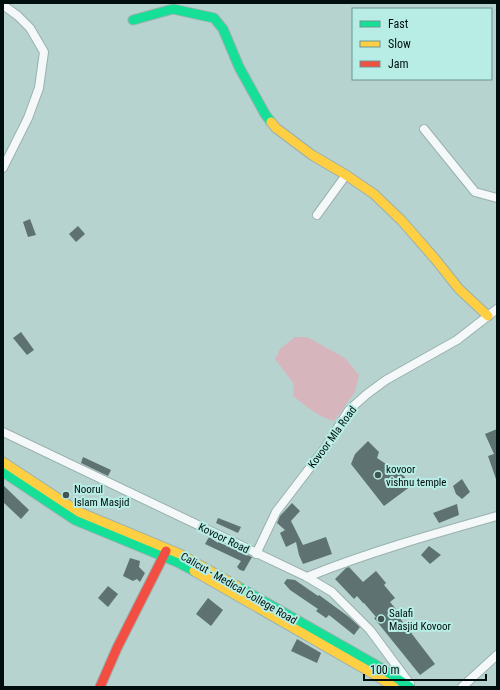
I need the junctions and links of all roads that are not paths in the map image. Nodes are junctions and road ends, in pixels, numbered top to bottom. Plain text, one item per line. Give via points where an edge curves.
1 (3, 5) edge
2 (133, 20) dead end
3 (424, 129) dead end
4 (3, 168) edge
5 (346, 175) junction
6 (497, 198) edge
7 (316, 215) dead end
8 (497, 309) edge
9 (488, 316) junction
10 (3, 432) edge
11 (3, 462) edge
12 (3, 472) edge
13 (497, 516) edge
14 (125, 536) junction
15 (165, 552) junction
16 (256, 554) junction
17 (307, 577) junction
18 (497, 655) edge
19 (387, 685) edge
20 (100, 687) edge
21 (411, 687) edge
22 (462, 687) edge

1 - 4 street via 30,28 44,52 39,88 28,118
2 - 5 main road via 173,9 214,18 223,29 239,68 261,108 276,128 312,155
3 - 6 street via 475,192
5 - 7 street
5 - 9 main road via 374,194 402,221 459,289
8 - 9 street, Kovoor Mla Road
9 - 16 street, Kovoor Mla Road via 457,340 386,380 349,410 325,448 276,512
10 - 16 street, Kovoor Road
11 - 14 main road via 79,512
12 - 14 main road via 75,520 92,528
13 - 17 street via 342,563
14 - 15 main road
15 - 19 main road
15 - 20 main road
15 - 21 main road, Calicut - Medical College Road via 210,570
16 - 17 street, Kovoor Road
17 - 21 street, Kovoor Road via 332,592 370,630
18 - 22 street

